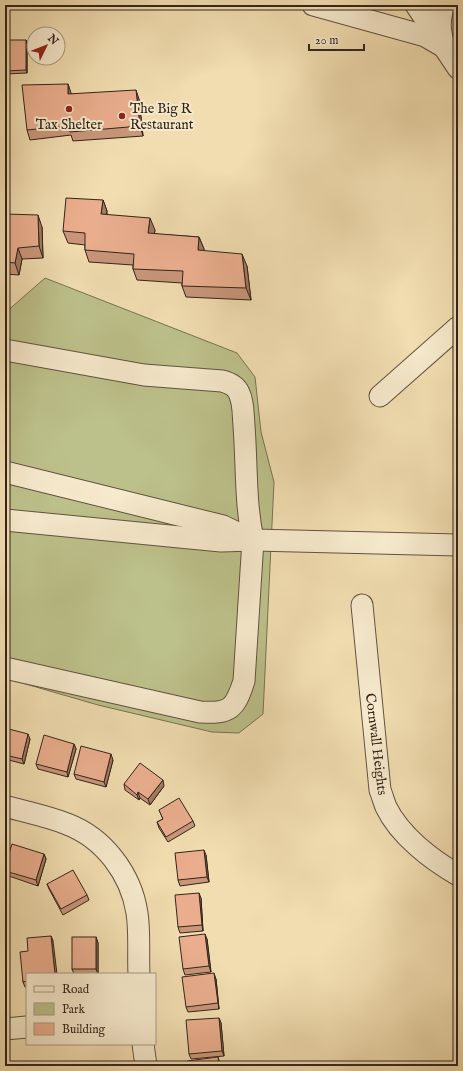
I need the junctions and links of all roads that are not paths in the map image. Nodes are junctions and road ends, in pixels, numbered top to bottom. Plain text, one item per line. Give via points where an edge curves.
1 (313, 5) edge
2 (416, 5) edge
3 (444, 5) edge
4 (444, 47) junction
5 (458, 68) edge
6 (458, 327) edge
7 (5, 350) edge
8 (380, 396) dead end
9 (5, 472) edge
10 (5, 520) edge
11 (253, 540) junction
12 (458, 545) edge
13 (362, 605) dead end
14 (5, 668) edge
15 (5, 806) edge
16 (458, 875) edge
17 (139, 973) edge
18 (26, 1027) edge
19 (5, 1029) edge
20 (143, 1045) edge
21 (146, 1066) edge

1 - 4 street via 425,36
2 - 4 street
3 - 4 street via 440,29
4 - 5 street
6 - 8 street
7 - 11 street via 144,375 222,381 235,387 241,398 248,517
9 - 11 street via 223,526
10 - 11 street via 221,541
11 - 12 street
11 - 14 street via 244,680 239,698 228,710 215,713 200,712
13 - 16 street, Cornwall Heights via 380,790 384,802 397,825 412,840 427,854
15 - 17 street via 67,824 83,832 110,854 129,882 134,898
18 - 19 street
20 - 21 street

